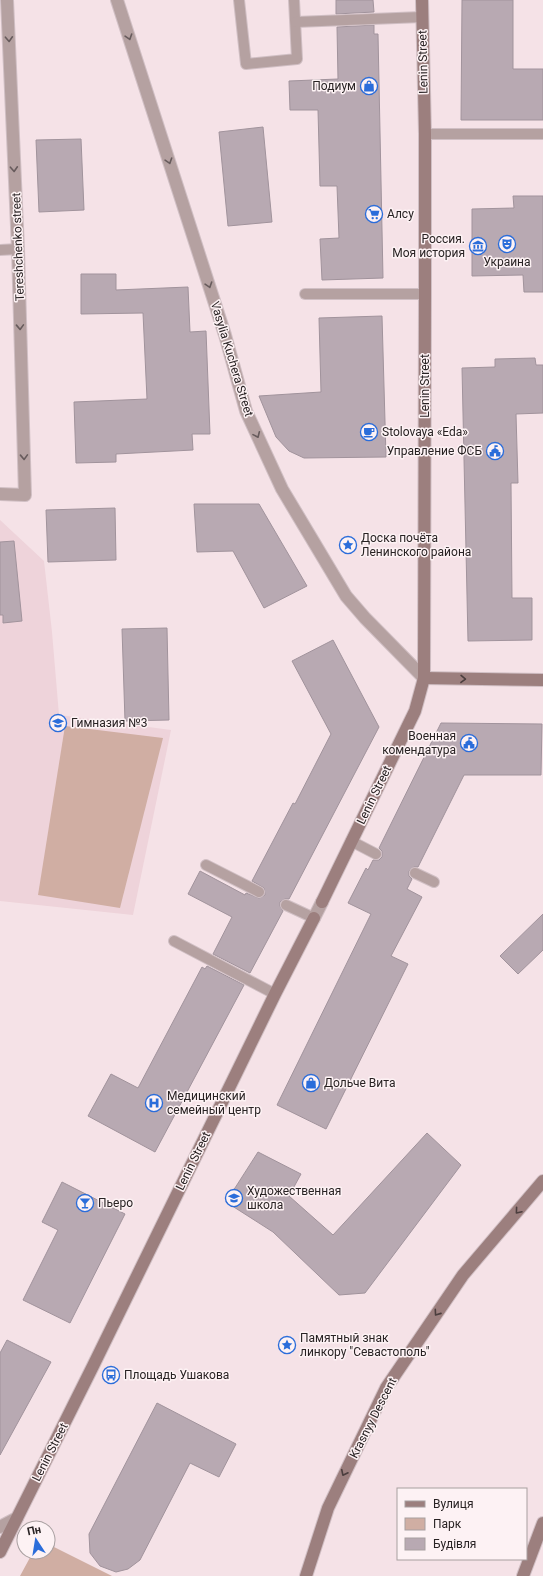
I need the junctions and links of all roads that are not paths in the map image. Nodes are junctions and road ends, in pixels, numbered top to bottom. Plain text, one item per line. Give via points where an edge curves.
1 (7, 0) edge
2 (117, 0) edge
3 (239, 0) edge
4 (294, 0) edge
5 (422, 0) edge
6 (422, 17) junction
7 (296, 22) junction
8 (425, 134) junction
9 (543, 134) edge
10 (18, 249) junction
11 (0, 250) edge
12 (305, 294) dead end
13 (425, 294) junction
14 (0, 494) edge
15 (424, 678) junction
16 (543, 680) edge
17 (351, 842) junction
18 (376, 854) dead end
19 (206, 865) dead end
20 (415, 873) dead end
21 (434, 882) dead end
22 (259, 892) dead end
23 (322, 902) joint
24 (286, 905) dead end
25 (314, 918) junction
26 (174, 941) dead end
27 (275, 994) junction
28 (543, 1181) edge
29 (17, 1518) junction
30 (543, 1523) edge
31 (0, 1527) edge
32 (0, 1552) edge
33 (306, 1576) edge
34 (523, 1576) edge

1 -> 10 street, Tereshchenko street
2 -> 15 street, Vasylia Kuchera Street via 225,335 246,411 282,488 346,596
3 - 7 lane via 246,64 297,59
4 - 7 lane
5 - 6 main road, Lenin Street
6 - 7 lane
6 - 8 main road, Lenin Street
8 - 9 lane
8 - 13 main road, Lenin Street
10 - 11 lane
10 -> 14 street, Tereshchenko street via 25,495
12 - 13 lane
13 - 15 main road, Lenin Street
15 -> 16 main road
15 - 17 main road, Lenin Street via 415,711
17 - 18 lane
17 - 23 main road, Lenin Street
19 - 22 lane
20 - 21 lane
23 - 25 street, Lenin Street
24 - 25 lane
25 - 27 main road, Lenin Street
26 - 27 lane
27 - 29 main road, Lenin Street
28 -> 33 main road, Krasnyy Descent via 463,1275 386,1388 328,1508
29 - 31 street
29 - 32 main road, Lenin Street
30 - 34 main road

